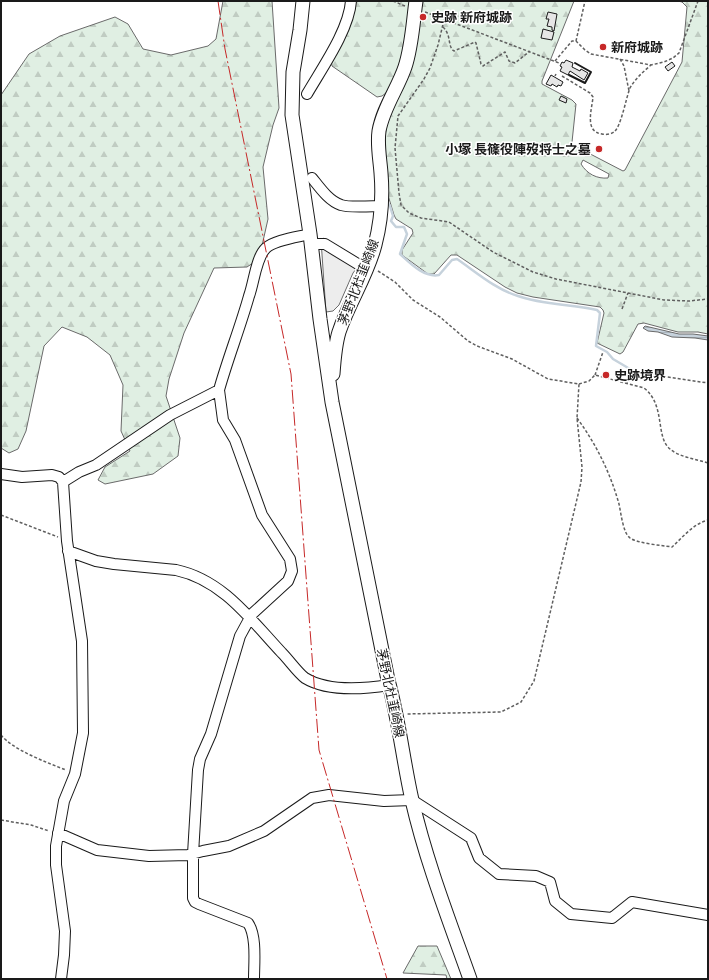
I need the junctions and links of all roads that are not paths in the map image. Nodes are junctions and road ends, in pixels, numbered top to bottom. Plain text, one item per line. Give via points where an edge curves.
1 (303, 1) edge
2 (352, 1) edge
3 (415, 5) edge
4 (308, 94) dead end
5 (312, 178) dead end
6 (382, 206) junction
7 (310, 239) junction
8 (367, 267) junction
9 (219, 390) junction
10 (332, 402) junction
11 (1, 474) edge
12 (63, 482) junction
13 (68, 546) junction
14 (249, 618) junction
15 (389, 684) junction
16 (412, 800) junction
17 (58, 833) junction
18 (193, 854) junction
19 (708, 915) edge
20 (62, 979) edge
21 (254, 979) edge
22 (470, 979) edge

1 - 7 main road, 茅野北杜韮崎線 via 293,72 292,115
2 - 4 street via 342,32
3 - 6 main road, 茅野北杜韮崎線 via 405,68 380,128 378,146
5 - 6 street via 334,202 343,206
6 - 8 main road, 茅野北杜韮崎線 via 375,246
7 - 8 street via 325,244
7 - 9 street via 271,244 263,251
7 - 10 main road, 茅野北杜韮崎線
8 - 10 main road, 茅野北杜韮崎線 via 338,333
9 - 12 street via 170,415 96,465
9 - 14 street via 223,420 235,440 262,515 290,559 292,571 288,581
10 - 15 main road, 茅野北杜韮崎線
11 - 12 street via 22,477 52,475 59,477
12 - 13 street
13 - 14 street via 96,561 185,572 228,595
13 - 17 street via 82,641 83,733 75,774 64,801
14 - 15 street via 305,678 329,687 365,688
14 - 18 street via 240,636 211,734 200,759
15 - 16 main road, 茅野北杜韮崎線
16 - 18 street via 384,801 329,795 312,798 264,831 229,846
16 - 19 street via 471,838 479,858 499,874 536,876 550,882 555,901 571,914 612,918 632,902
16 - 22 main road, 茅野北杜韮崎線 via 428,859
17 - 18 street via 97,850 164,856
17 - 20 street via 56,865 65,930
18 - 21 street via 192,898 195,902 248,923 252,927

